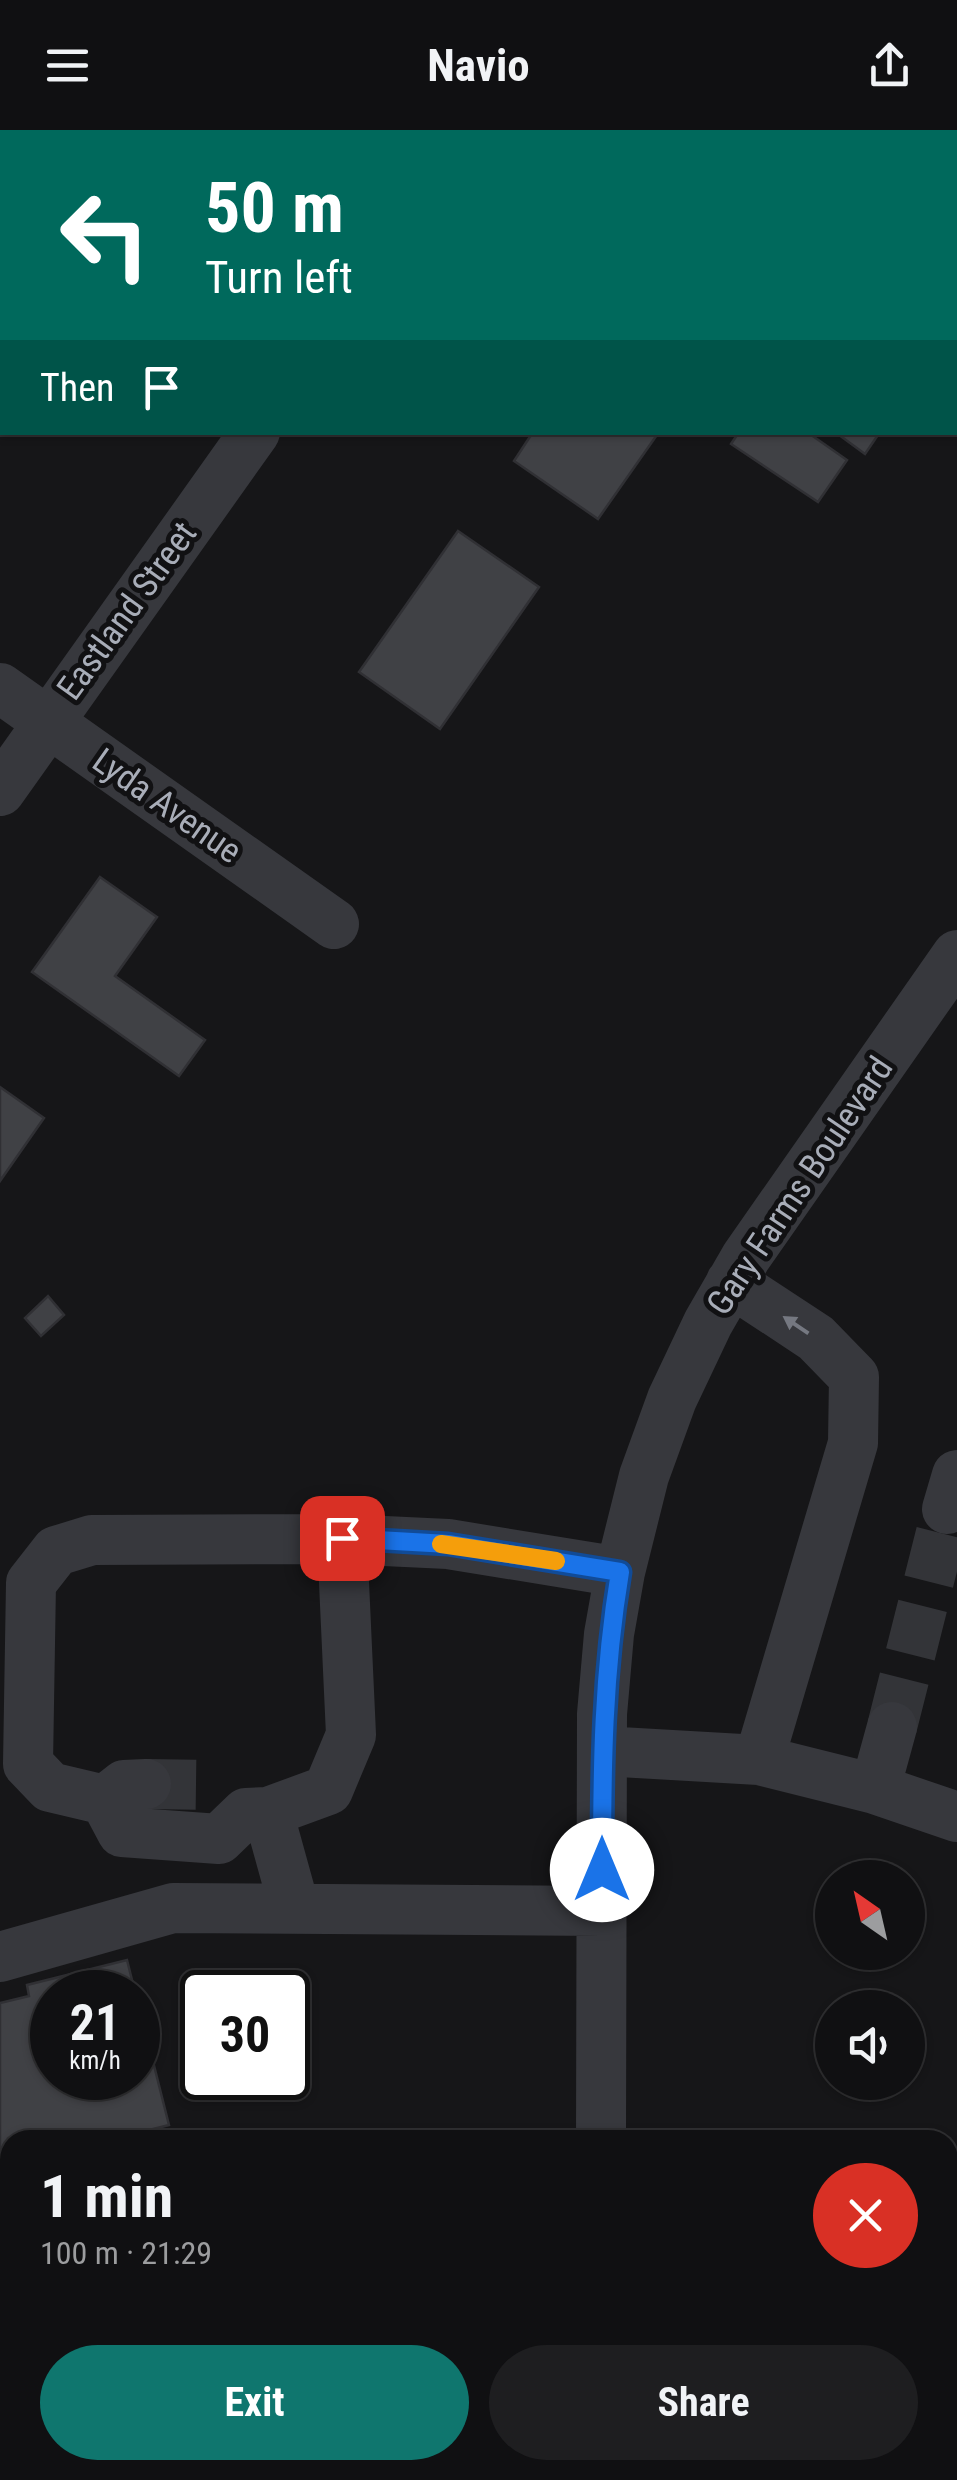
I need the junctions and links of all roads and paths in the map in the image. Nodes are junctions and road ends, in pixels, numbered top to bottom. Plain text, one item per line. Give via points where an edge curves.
1 (253, 435) edge
2 (0, 688) edge
3 (48, 722) junction
4 (0, 790) edge
5 (334, 924) dead end
6 (957, 955) edge
7 (731, 1282) junction
8 (342, 1538) junction
9 (620, 1572) junction
10 (892, 1727) tunnel mouth
11 (602, 1751) junction
12 (760, 1760) junction
13 (876, 1789) junction
14 (244, 1803) junction
15 (957, 1817) edge
16 (294, 1906) junction
17 (602, 1910) junction
18 (0, 1957) edge
19 (601, 2130) edge

1 - 3 street, Eastland Street
2 - 3 street, Lyda Avenue
3 - 4 street, Eastland Street
3 - 5 street, Lyda Avenue
6 - 7 street, Gary Farms Boulevard
7 - 9 street, Gary Farms Boulevard via 672,1398
12 -> 7 street via 853,1443 854,1377 816,1338
8 - 9 street via 448,1544
8 - 14 street via 351,1735 328,1790
8 - 14 street via 92,1540 56,1551 31,1583 28,1764 50,1787 126,1792 122,1832 219,1839
9 - 11 street, Gary Farms Boulevard
10 - 13 street
11 - 12 street
11 - 17 street, Gary Farms Boulevard
12 - 13 street
13 - 15 street
14 - 16 street
16 - 17 street
16 - 18 street via 173,1908
17 - 19 street, Gary Farms Boulevard

